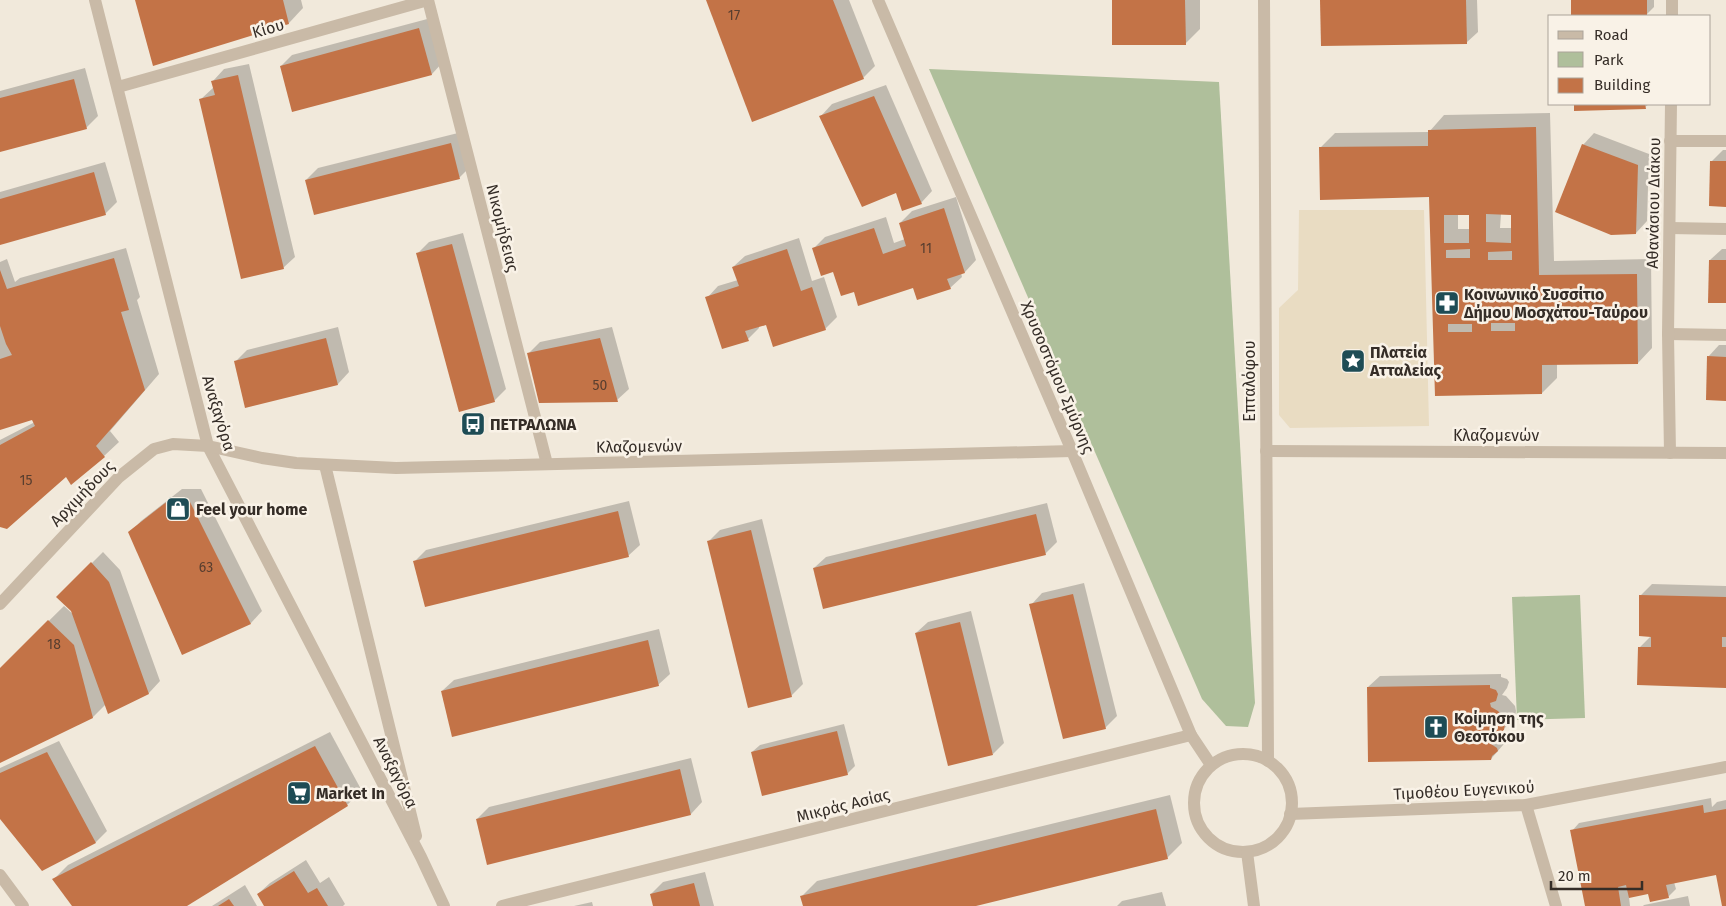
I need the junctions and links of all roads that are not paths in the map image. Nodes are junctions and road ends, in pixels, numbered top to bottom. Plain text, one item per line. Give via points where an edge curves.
1 (95, 0) edge
2 (428, 0) edge
3 (878, 0) edge
4 (1264, 0) edge
5 (1672, 0) edge
6 (1672, 15) edge
7 (118, 88) junction
8 (1671, 105) edge
9 (1670, 141) junction
10 (1726, 141) edge
11 (1670, 228) junction
12 (1726, 229) edge
13 (1668, 334) junction
14 (1726, 335) edge
15 (208, 446) junction
16 (1266, 450) junction
17 (1072, 451) junction
18 (1670, 453) junction
19 (1726, 453) edge
20 (547, 464) junction
21 (325, 465) junction
22 (0, 604) edge
23 (1191, 735) junction
24 (1268, 761) junction
25 (1211, 765) junction
26 (1726, 767) edge
27 (1526, 805) junction
28 (1290, 814) junction
29 (1247, 852) junction
30 (421, 857) junction
31 (0, 876) edge
32 (23, 906) edge
33 (444, 906) edge
34 (502, 906) edge
35 (1254, 906) edge
36 (1556, 906) edge

1 - 7 street, Αναξαγόρα
2 - 7 street, Κίου
2 - 20 street, Νικομήδειας
3 - 17 street, Χρυσοστόμου Σμύρνης
4 - 16 street, Επταλόφου
5 - 6 street
7 - 15 street, Αναξαγόρα
8 - 9 street, Αθανάσιου Διάκου
9 - 10 street
9 - 11 street, Αθανάσιου Διάκου
11 - 12 street
11 - 13 street, Αθανάσιου Διάκου
13 - 14 street
13 - 18 street, Αθανάσιου Διάκου
15 - 21 street, Κλαζομενών via 262,458
15 - 22 street, Αρχιμήδους via 173,444 154,449 137,461
15 - 30 street, Αναξαγόρα
16 - 18 street, Κλαζομενών
16 - 24 street, Επταλόφου
17 - 20 street, Κλαζομενών
17 - 23 street, Χρυσοστόμου Σμύρνης
18 - 19 street, Κλαζομενών
20 - 21 street, Κλαζομενών via 396,468
21 - 30 street, Αναξαγόρα
23 - 25 street, Χρυσοστόμου Σμύρνης
23 - 34 street, Μικράς Ασίας
24 - 25 street via 1238,754
24 - 28 street via 1288,784
25 - 29 street via 1200,779 1194,796 1195,813 1202,830 1213,842 1229,850
26 - 27 street, Τιμοθέου Ευγενικού
27 - 28 street, Τιμοθέου Ευγενικού
27 - 36 street
28 - 29 street via 1285,828 1275,840
29 - 35 street
30 - 33 street, Αναξαγόρα
31 - 32 street

